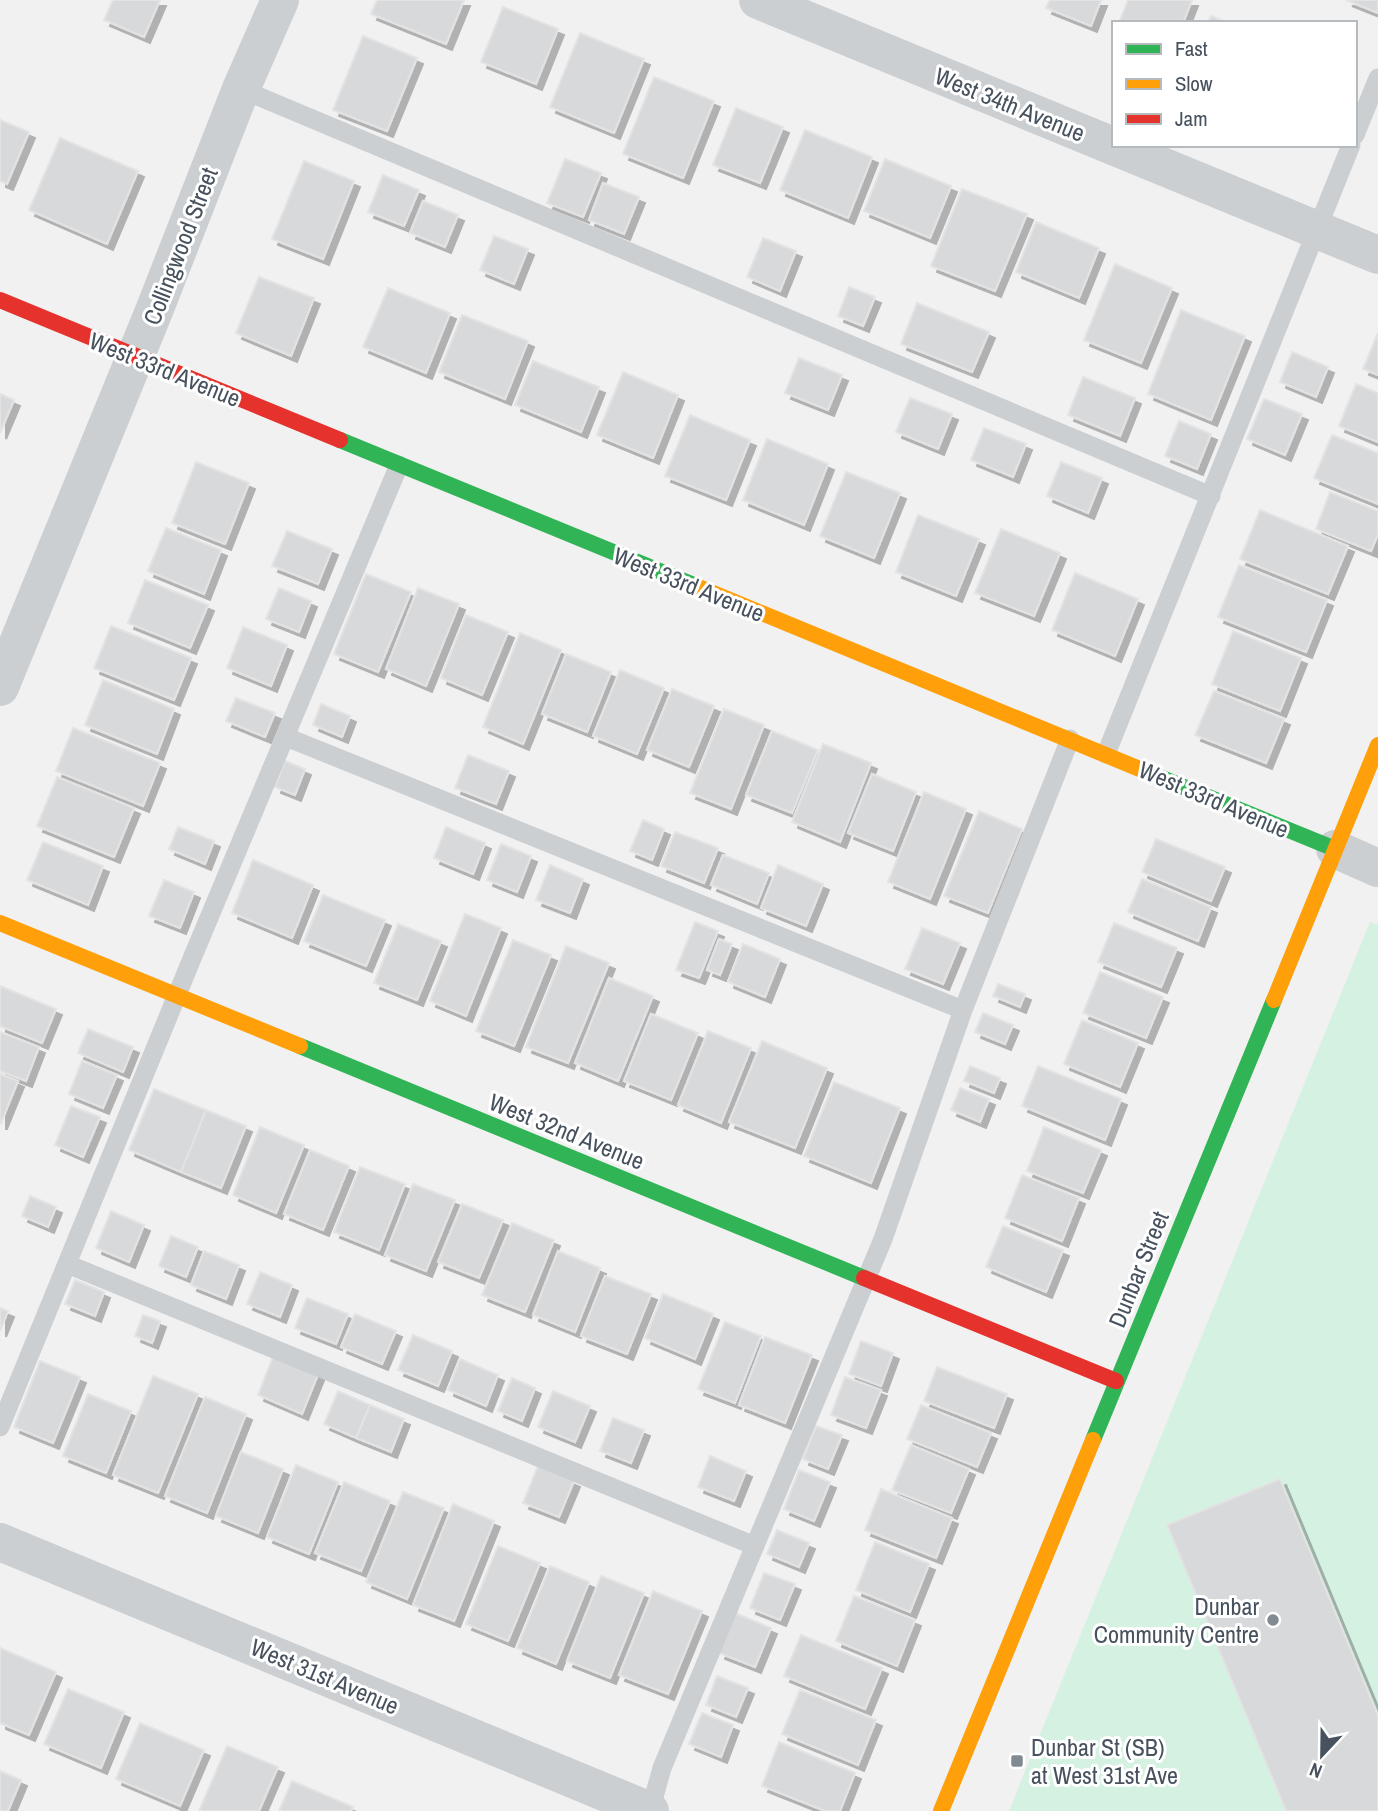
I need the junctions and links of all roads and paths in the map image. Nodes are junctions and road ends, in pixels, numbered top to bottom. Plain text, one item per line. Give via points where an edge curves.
1 (280, 0) edge
2 (758, 0) edge
3 (1378, 78) edge
4 (241, 89) junction
5 (1357, 130) edge
6 (1112, 146) edge
7 (1114, 147) edge
8 (1350, 147) edge
9 (1318, 231) junction
10 (1378, 256) edge
11 (0, 300) edge
12 (136, 357) junction
13 (399, 465) junction
14 (1211, 496) junction
15 (0, 687) edge
16 (286, 737) junction
17 (1070, 739) junction
18 (1378, 746) edge
19 (1106, 754) junction
20 (1335, 849) junction
21 (1378, 868) edge
22 (0, 923) edge
23 (176, 996) junction
24 (963, 1010) junction
25 (67, 1264) junction
26 (866, 1278) junction
27 (1116, 1381) junction
28 (0, 1427) edge
29 (0, 1542) edge
30 (755, 1546) junction
31 (650, 1811) edge
32 (941, 1811) edge

1 - 4 street, Collingwood Street
2 - 6 street, West 34th Avenue
3 - 5 lane
4 - 12 street, Collingwood Street
4 - 14 lane
7 - 9 street, West 34th Avenue
8 - 9 lane
9 - 10 street, West 34th Avenue
9 - 14 lane
11 - 12 street, West 33rd Avenue
12 - 13 street, West 33rd Avenue
12 - 15 street, Collingwood Street
13 - 16 lane
13 - 17 street, West 33rd Avenue
14 - 19 lane
16 - 23 lane
16 - 24 lane
17 - 19 street, West 33rd Avenue
17 - 24 lane
18 - 20 street, Dunbar Street
19 - 20 street, West 33rd Avenue
20 - 21 street, West 33rd Avenue
20 - 27 street, Dunbar Street
22 - 23 street, West 32nd Avenue
23 - 25 lane
23 - 26 street, West 32nd Avenue
24 - 26 lane
25 - 28 lane
25 - 30 lane
26 - 27 street, West 32nd Avenue
26 - 30 lane
27 - 32 street, Dunbar Street
29 - 31 street, West 31st Avenue
30 - 31 lane via 662,1768

